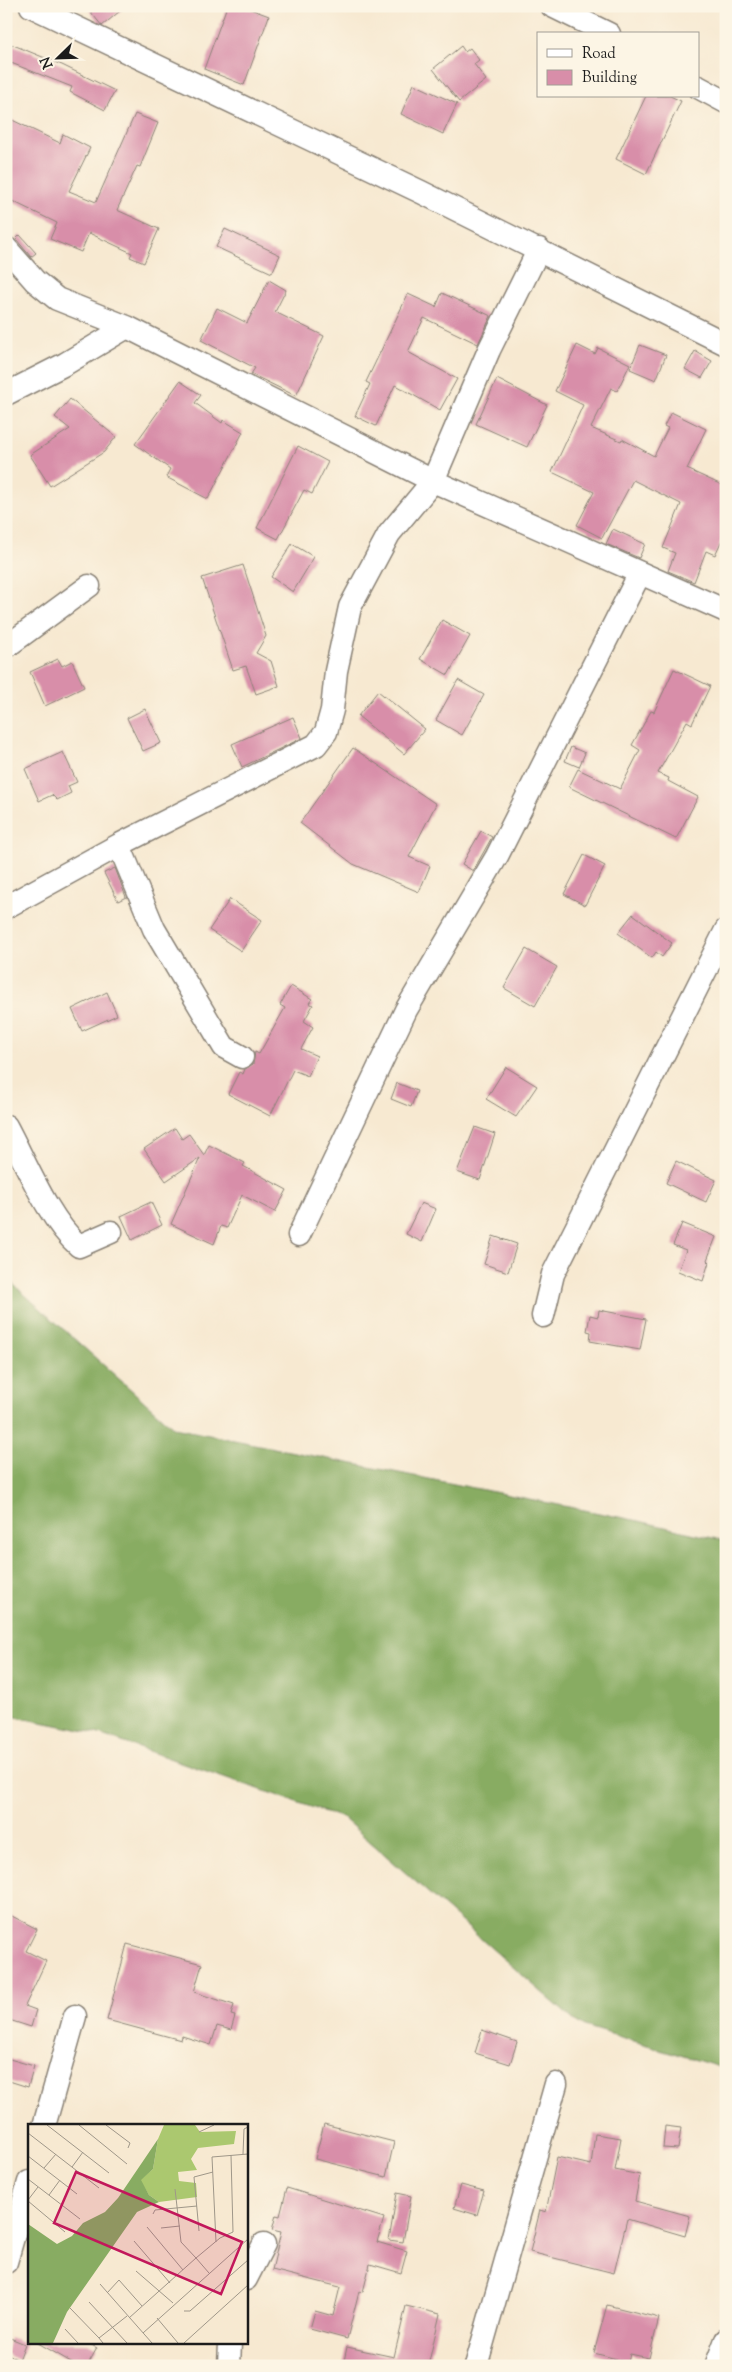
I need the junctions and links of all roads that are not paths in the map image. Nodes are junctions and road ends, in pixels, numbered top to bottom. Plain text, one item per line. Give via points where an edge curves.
1 (31, 6) edge
2 (552, 6) edge
3 (605, 32) edge
4 (700, 88) edge
5 (726, 102) edge
6 (6, 248) edge
7 (538, 250) junction
8 (127, 327) junction
9 (726, 344) edge
10 (6, 394) edge
11 (433, 482) junction
12 (640, 573) junction
13 (88, 586) dead end
14 (726, 611) edge
15 (6, 647) edge
16 (118, 845) junction
17 (6, 907) edge
18 (726, 930) edge
19 (242, 1057) dead end
20 (6, 1126) edge
21 (111, 1232) dead end
22 (299, 1235) dead end
23 (543, 1316) dead end
24 (75, 2016) dead end
25 (556, 2084) dead end
26 (45, 2124) edge
27 (28, 2185) edge
28 (264, 2244) dead end
29 (6, 2262) edge
30 (248, 2275) edge
31 (726, 2340) edge
32 (230, 2344) edge
33 (229, 2366) edge
34 (476, 2366) edge
35 (716, 2366) edge

1 - 7 street
2 - 3 street
4 - 5 street
6 - 8 street via 35,281 57,299
7 - 9 street
7 - 11 street via 489,350
8 - 10 street
8 - 11 street
11 - 12 street
11 - 16 street via 389,534 350,607 336,671 332,710 326,732 316,745
12 - 14 street
12 - 22 street via 497,856 406,1010
13 - 15 street
16 - 17 street
16 - 19 street via 154,928 224,1047
18 - 23 street via 553,1274
20 - 21 street via 55,1218 71,1239 79,1246
24 - 26 street
25 - 34 street
27 - 29 street
28 - 30 street
31 - 35 street
32 - 33 street

